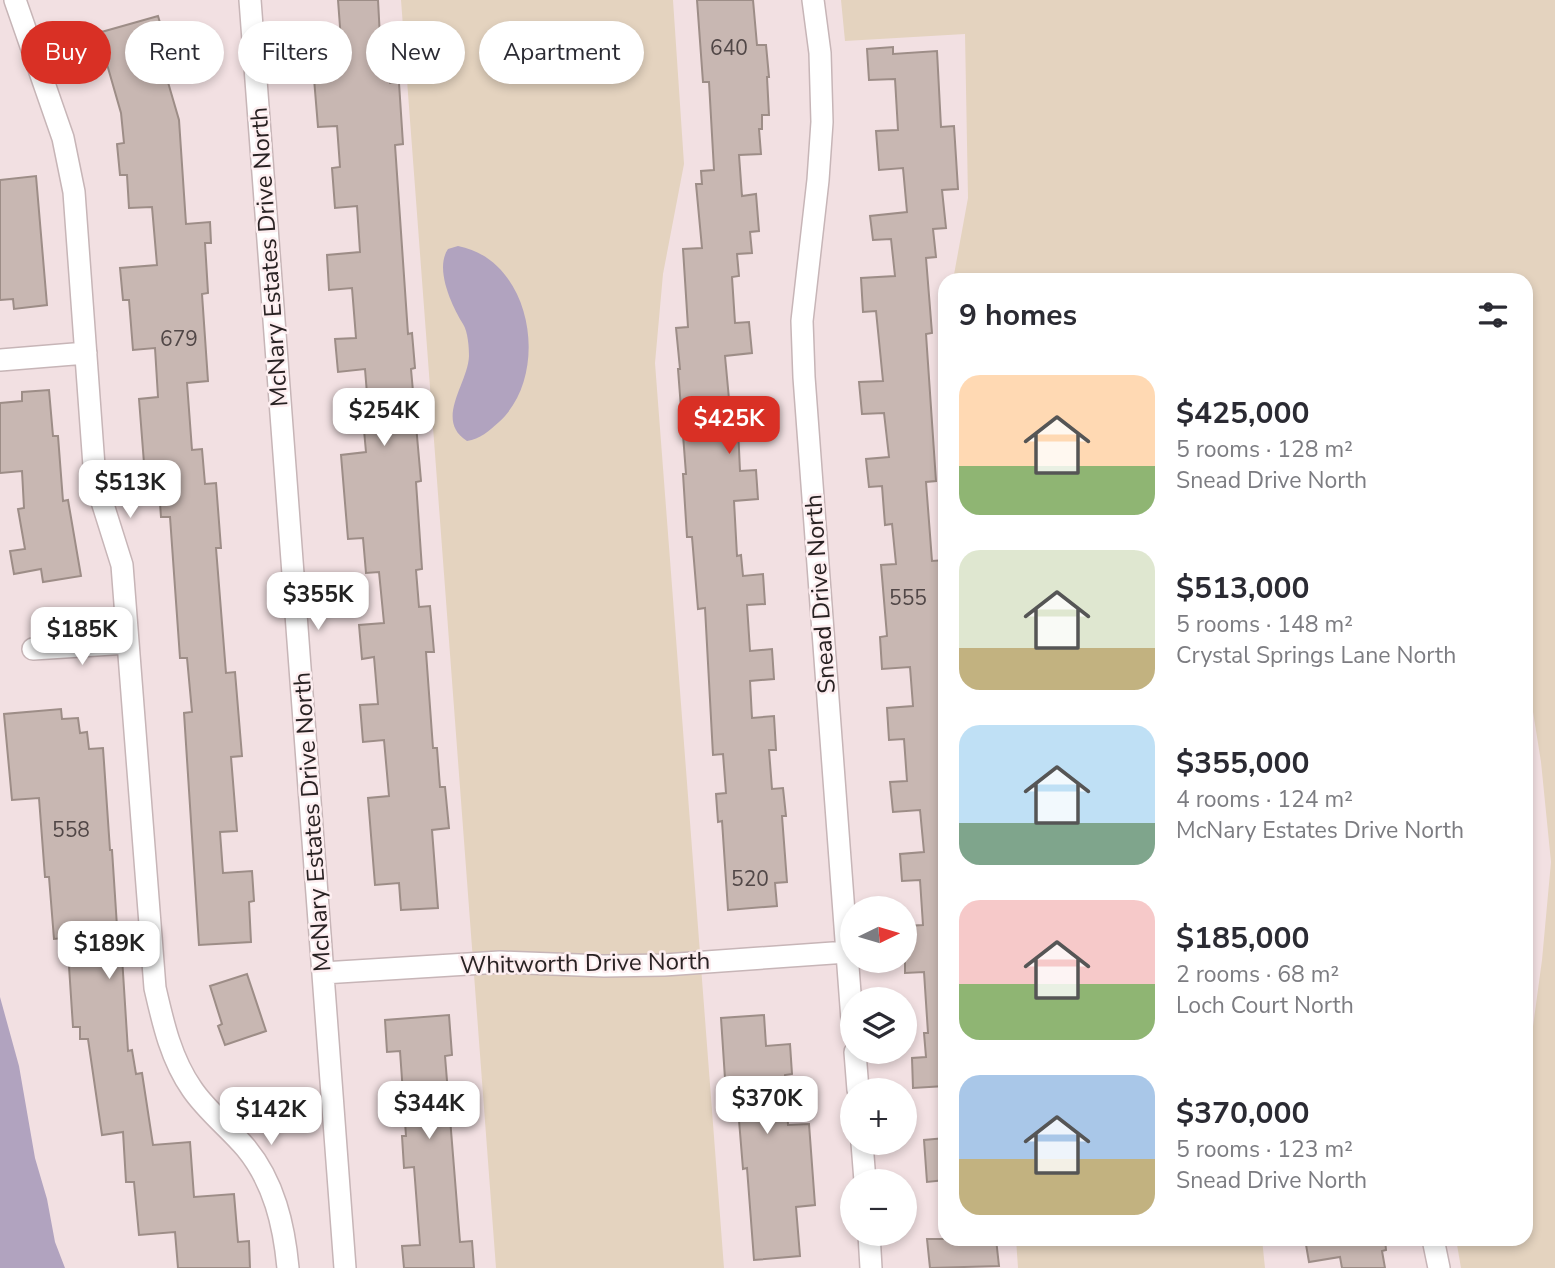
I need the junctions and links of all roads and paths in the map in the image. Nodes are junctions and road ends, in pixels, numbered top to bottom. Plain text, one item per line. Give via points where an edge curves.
1 (250, 0) edge
2 (813, 0) edge
3 (10, 4) edge
4 (86, 354) junction
5 (0, 360) edge
6 (128, 643) junction
7 (33, 649) dead end
8 (843, 896) edge
9 (840, 952) edge
10 (323, 973) junction
11 (870, 1246) edge
12 (1434, 1246) edge
13 (288, 1268) edge
14 (345, 1268) edge
15 (872, 1268) edge
16 (1439, 1268) edge

1 - 10 street, McNary Estates Drive North
2 - 8 street, Snead Drive North via 822,122 802,321
3 - 4 street via 68,160
4 - 5 street
4 - 6 street via 94,466 122,565
6 - 7 street
6 - 13 street via 155,988 164,1028 192,1089 248,1151 265,1177 279,1213
9 - 10 street, Whitworth Drive North via 664,965 500,962
10 - 14 street, McNary Estates Drive North
11 - 15 street
12 - 16 street

